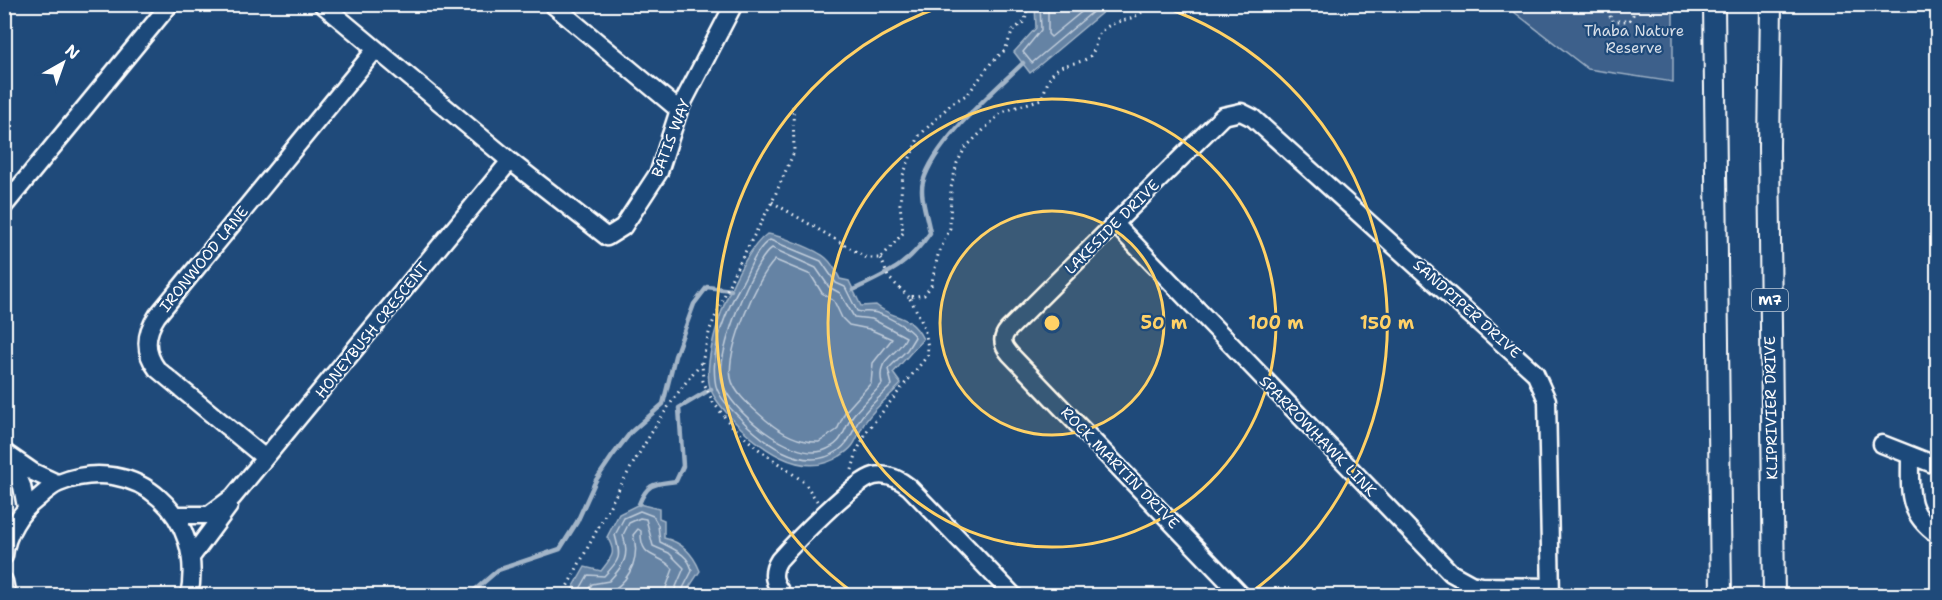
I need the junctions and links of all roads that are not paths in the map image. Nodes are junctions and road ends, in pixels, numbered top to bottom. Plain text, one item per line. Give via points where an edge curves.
1 (170, 4) edge
2 (322, 4) edge
3 (552, 4) edge
4 (734, 4) edge
5 (1713, 4) edge
6 (1771, 4) edge
7 (376, 49) junction
8 (680, 110) junction
9 (1223, 116) joint
10 (510, 161) junction
11 (4, 206) edge
12 (1115, 224) junction
13 (1002, 338) joint
14 (1882, 444) dead end
15 (7, 454) edge
16 (1910, 456) junction
17 (265, 458) junction
18 (1938, 466) edge
19 (57, 483) junction
20 (233, 497) junction
21 (26, 507) junction
22 (176, 515) junction
23 (1938, 535) edge
24 (4, 556) edge
25 (192, 556) junction
26 (4, 581) edge
27 (1551, 591) edge
28 (7, 596) edge
29 (189, 596) edge
30 (784, 596) edge
31 (1014, 596) edge
32 (1242, 596) edge
33 (1721, 596) edge
34 (1774, 596) edge

1 - 11 street
2 - 7 street
3 - 8 street
4 - 8 street, BATIS WAY
5 - 33 main road
6 - 34 main road, KLIPRIVIER DRIVE / M7 via 1768,147
7 - 10 street
7 - 17 street, IRONWOOD LANE via 157,316 148,332 148,351 157,369
8 - 10 street, BATIS WAY via 659,172 615,234 603,236
9 - 12 street, LAKESIDE DRIVE
9 - 27 street, SANDPIPER DRIVE via 1236,112 1253,118 1535,373 1547,400
10 - 17 street, HONEYBUSH CRESCENT
12 - 13 street, LAKESIDE DRIVE
12 - 27 street, SPARROWHAWK LINK via 1451,573 1482,586
13 - 32 street, ROCK MARTIN DRIVE via 1010,354
14 - 16 street
15 - 19 street
15 - 21 street via 22,486
16 - 18 street
16 - 23 street via 1912,506 1922,523
17 - 20 street, HONEYBUSH CRESCENT
19 - 21 street
19 - 22 street via 82,476 109,475 135,482 158,496
20 - 22 street, HONEYBUSH CRESCENT via 209,515
20 - 25 street, HONEYBUSH CRESCENT
21 - 24 street via 12,528
22 - 25 street
25 - 29 street
26 - 28 street
30 - 31 street via 775,583 776,566 863,480 878,475 903,482

